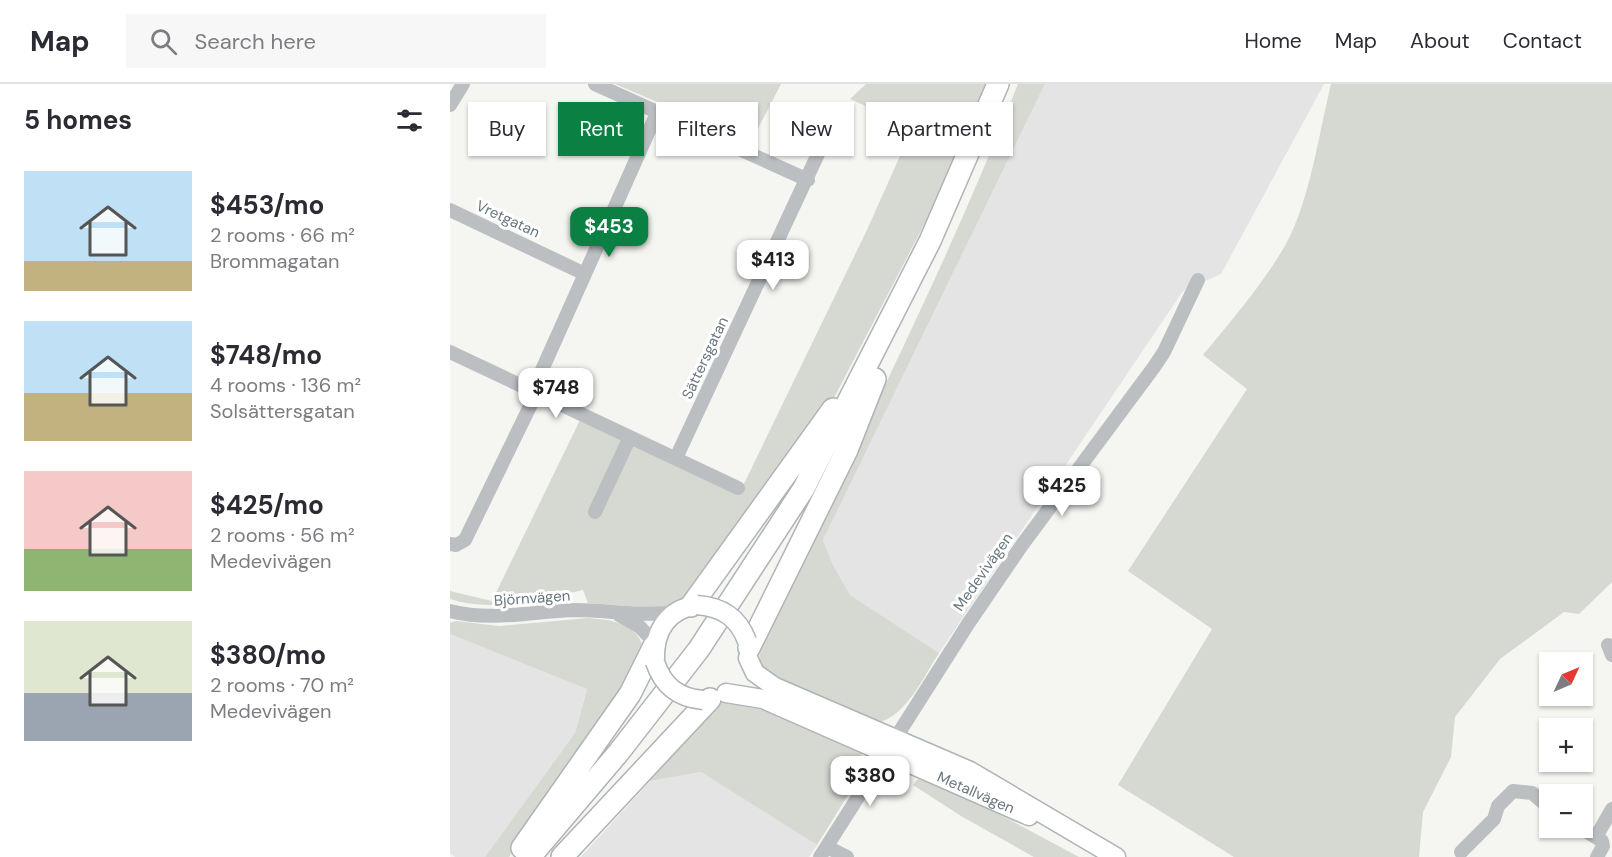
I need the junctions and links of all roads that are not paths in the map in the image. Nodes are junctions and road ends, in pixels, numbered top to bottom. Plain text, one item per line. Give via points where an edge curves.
1 (464, 84) edge
2 (595, 84) edge
3 (998, 84) edge
4 (1006, 84) edge
5 (450, 105) edge
6 (656, 112) edge
7 (656, 114) edge
8 (755, 156) edge
9 (818, 156) edge
10 (808, 180) junction
11 (450, 210) edge
12 (585, 274) junction
13 (1198, 280) dead end
14 (886, 340) junction
15 (450, 352) edge
16 (535, 391) junction
17 (630, 437) junction
18 (676, 458) junction
19 (738, 488) dead end
20 (595, 512) dead end
21 (450, 544) edge
22 (688, 608) junction
23 (450, 611) edge
24 (617, 614) junction
25 (748, 649) junction
26 (654, 650) junction
27 (713, 697) junction
28 (890, 744) junction
29 (1539, 799) edge
30 (1612, 809) edge
31 (1593, 835) edge
32 (1596, 837) junction
33 (823, 852) edge
34 (1461, 852) dead end
35 (516, 857) edge
36 (530, 857) edge
37 (544, 857) edge
38 (562, 857) edge
39 (848, 857) edge
40 (1116, 857) edge
41 (1597, 857) edge

1 - 5 street
2 - 6 street
3 - 14 highway
4 - 14 highway via 936,245
7 - 12 street
8 - 10 street
9 - 10 street, Sättersgatan
10 - 18 street, Sättersgatan
11 - 12 street, Vretgatan
12 - 16 street
13 - 28 street, Medevivägen via 1159,359 1022,545
14 - 22 highway
14 - 25 highway via 847,450
14 - 36 highway via 804,488 699,648 619,752
14 - 37 highway via 810,492 770,557 705,653
15 - 16 street
16 - 17 street
16 - 21 street via 465,540
17 - 18 street
17 - 20 street
18 - 19 street
22 - 24 street, Björnvägen
22 - 25 main road, bridge via 723,610 738,623
22 - 26 main road via 662,625
23 - 24 street, Björnvägen via 493,618 572,610
24 - 26 street, Björnvägen via 640,627
25 - 27 main road via 741,678
25 - 28 main road, Metallvägen via 755,673 775,687
26 - 27 main road, bridge via 667,686 677,694
26 - 35 highway via 630,694
27 - 28 main road, Metallvägen via 763,699
27 - 38 highway
28 - 33 street, Medevivägen
28 - 40 main road, Metallvägen via 970,771
29 - 34 street via 1532,793 1513,791 1498,806 1494,819
30 - 32 street
31 - 32 street
32 - 41 street via 1603,846
33 - 39 street

